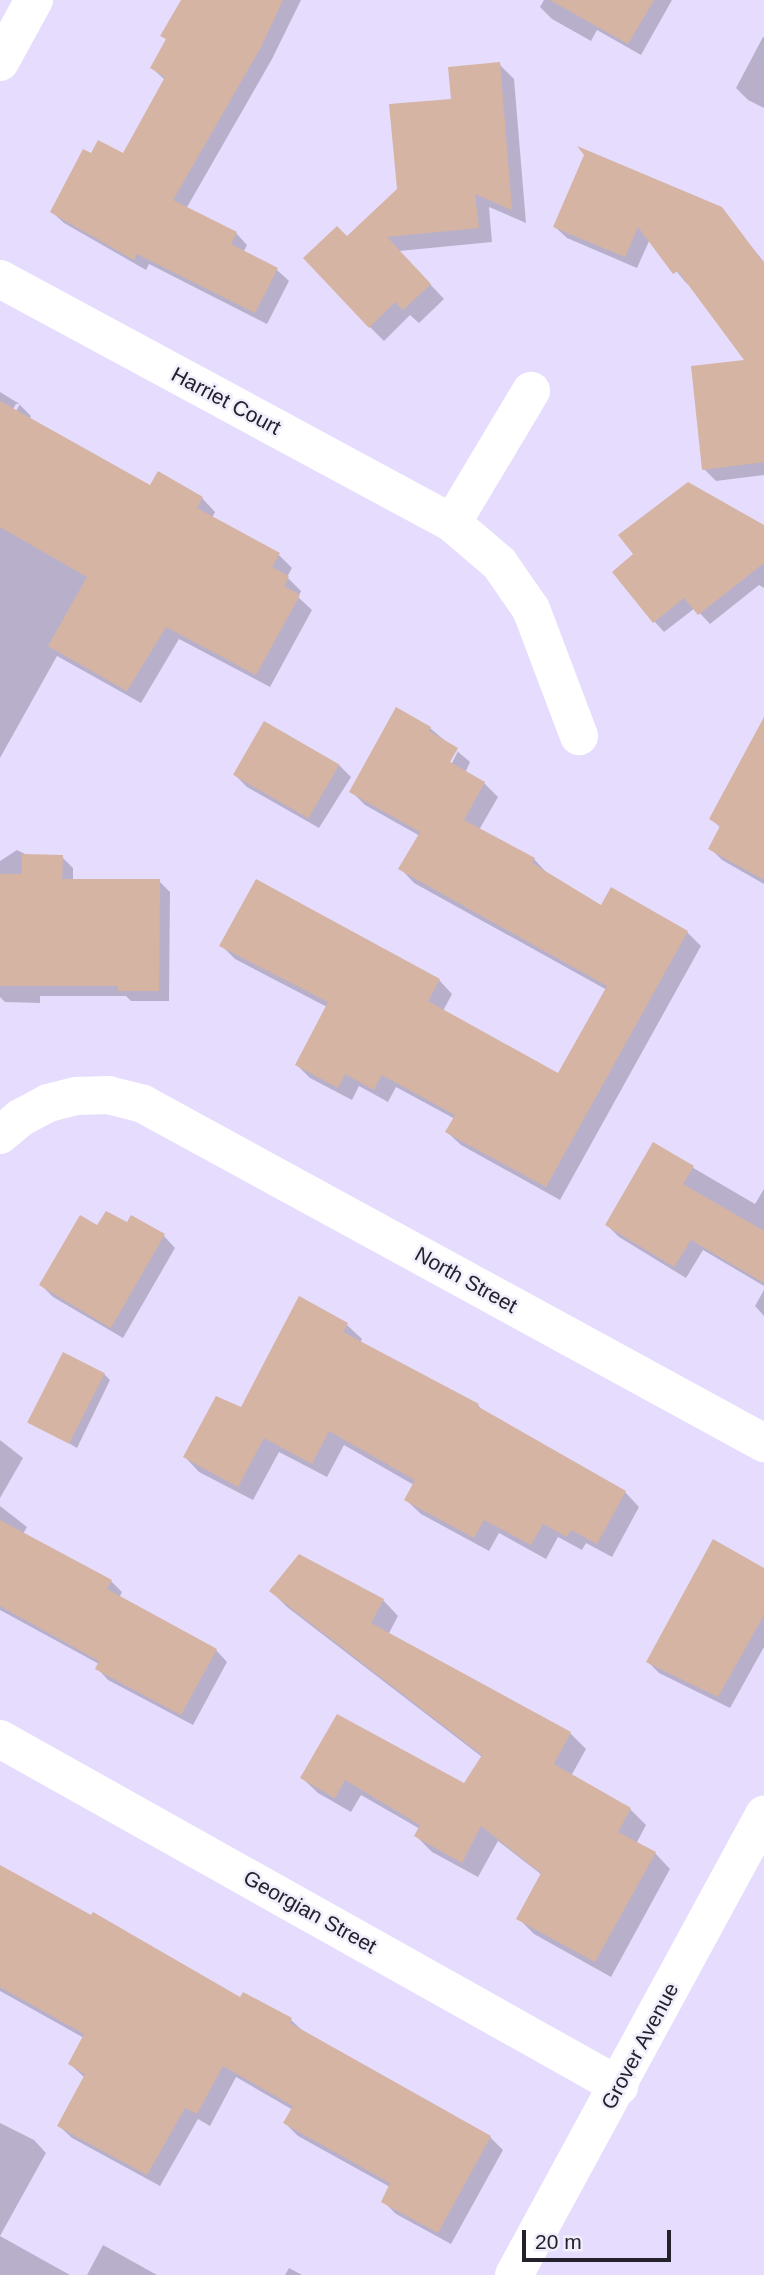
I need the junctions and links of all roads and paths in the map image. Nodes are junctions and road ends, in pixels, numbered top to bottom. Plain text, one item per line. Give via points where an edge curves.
1 (34, 0) edge
2 (0, 62) edge
3 (0, 279) edge
4 (531, 391) dead end
5 (452, 523) junction
6 (579, 736) dead end
7 (0, 1135) edge
8 (764, 1443) edge
9 (0, 1739) edge
10 (764, 1815) edge
11 (619, 2085) junction
12 (514, 2275) edge

1 - 2 street
3 - 5 street, Harriet Court
4 - 5 street
5 - 6 street, Harriet Court via 499,563 531,608
7 - 8 street, North Street via 48,1103 77,1096 108,1095 143,1104
9 - 11 street, Georgian Street
10 - 11 street, Grover Avenue
11 - 12 street, Grover Avenue

